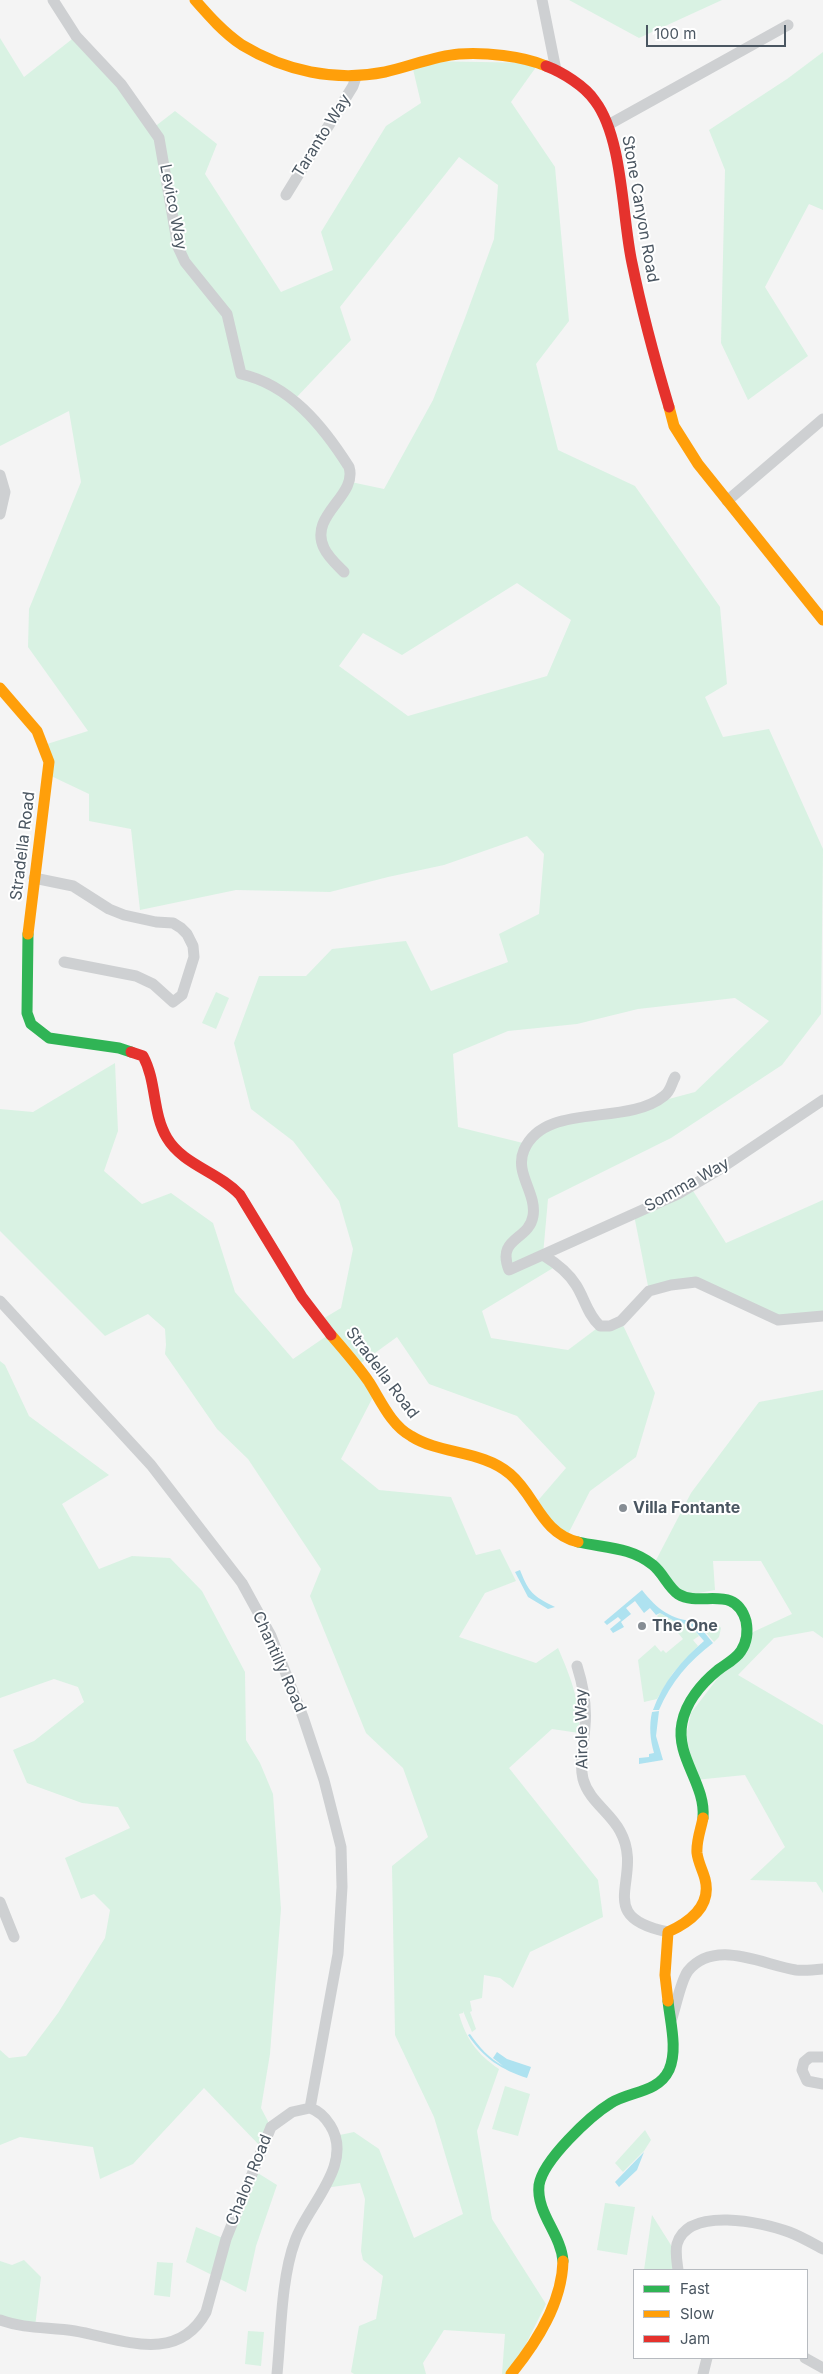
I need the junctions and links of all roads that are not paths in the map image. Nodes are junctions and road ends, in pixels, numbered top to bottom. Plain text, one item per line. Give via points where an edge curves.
1 (53, 0) edge
2 (195, 0) edge
3 (542, 0) edge
4 (788, 25) dead end
5 (556, 70) junction
6 (356, 76) junction
7 (608, 126) junction
8 (286, 195) dead end
9 (823, 419) edge
10 (0, 475) edge
11 (727, 501) junction
12 (0, 514) edge
13 (344, 572) dead end
14 (823, 620) edge
15 (0, 688) edge
16 (34, 878) junction
17 (64, 962) dead end
18 (674, 1080) dead end
19 (823, 1100) edge
20 (544, 1256) junction
21 (0, 1301) edge
22 (823, 1316) edge
23 (577, 1666) dead end
24 (0, 1902) edge
25 (668, 1932) junction
26 (14, 1937) dead end
27 (823, 1969) edge
28 (670, 2024) junction
29 (823, 2057) edge
30 (823, 2084) edge
31 (310, 2108) junction
32 (823, 2249) edge
33 (678, 2269) edge
34 (0, 2320) edge
35 (707, 2359) edge
36 (807, 2359) edge
37 (823, 2368) edge
38 (277, 2374) edge
39 (511, 2374) edge
40 (703, 2374) edge

1 - 13 street, Levico Way via 76,36 121,84 159,138 178,247 185,262 227,314 241,374 260,378 294,400 314,419 349,467 351,482 330,509 321,536 324,549
2 - 6 street, Stone Canyon Road via 230,35 264,57 302,71
3 - 5 street
4 - 7 street
5 - 6 street, Stone Canyon Road via 515,58 458,54
5 - 7 street, Stone Canyon Road via 572,79 595,100
6 - 8 street, Taranto Way
7 - 11 street, Stone Canyon Road via 616,155 631,261 668,410 684,444
9 - 11 street
10 - 12 street via 5,492
11 - 14 street, Stone Canyon Road
15 - 16 street, Stradella Road via 37,731 49,762
16 - 17 street via 73,886 124,915 173,923 187,934 194,957 182,995 172,1002 153,984 136,976
16 - 25 street, Stradella Road via 25,1002 31,1024 49,1038 119,1048 143,1056 152,1073 159,1120 172,1146 235,1190 303,1299 365,1377 399,1428 422,1443 488,1461 503,1469 527,1492 553,1530 566,1538 622,1548 654,1564 682,1596 715,1596 726,1599 743,1612 747,1635 744,1646 703,1685 691,1702 680,1729 684,1752 704,1806 697,1853 707,1890 705,1904 697,1915 682,1927
18 - 20 street, Somma Way via 663,1097 643,1107 616,1114 563,1120 542,1127 533,1134 524,1150 522,1165 532,1202 532,1220 506,1250 505,1259 509,1270
19 - 20 street, Somma Way via 678,1194
20 - 22 street via 558,1265 576,1285 586,1308 600,1326 621,1321 649,1291 696,1282 778,1320
21 - 31 street, Chantilly Road via 151,1465 242,1583 271,1636 303,1717 341,1846 342,1887 338,1954
23 - 25 street, Airole Way via 585,1701 583,1779 590,1795 621,1832 628,1871 624,1901 637,1923
24 - 26 street
25 - 28 street via 665,1979
27 - 28 street via 797,1970 731,1955 713,1955 698,1961 687,1972
28 - 39 street via 671,2066 665,2078 657,2086 625,2097 602,2110 541,2175 539,2204 560,2248 563,2269 550,2316 534,2346
29 - 30 street via 810,2057 802,2070 807,2081
31 - 34 street, Chalon Road via 300,2108 271,2127 226,2239 206,2312 201,2321 184,2335 164,2344 145,2345 74,2331 20,2326
31 - 38 street via 323,2116 332,2129 337,2154 325,2188 295,2240 288,2269
32 - 33 street via 790,2232 762,2223 710,2220 680,2236 676,2254
35 - 40 street
36 - 37 street

